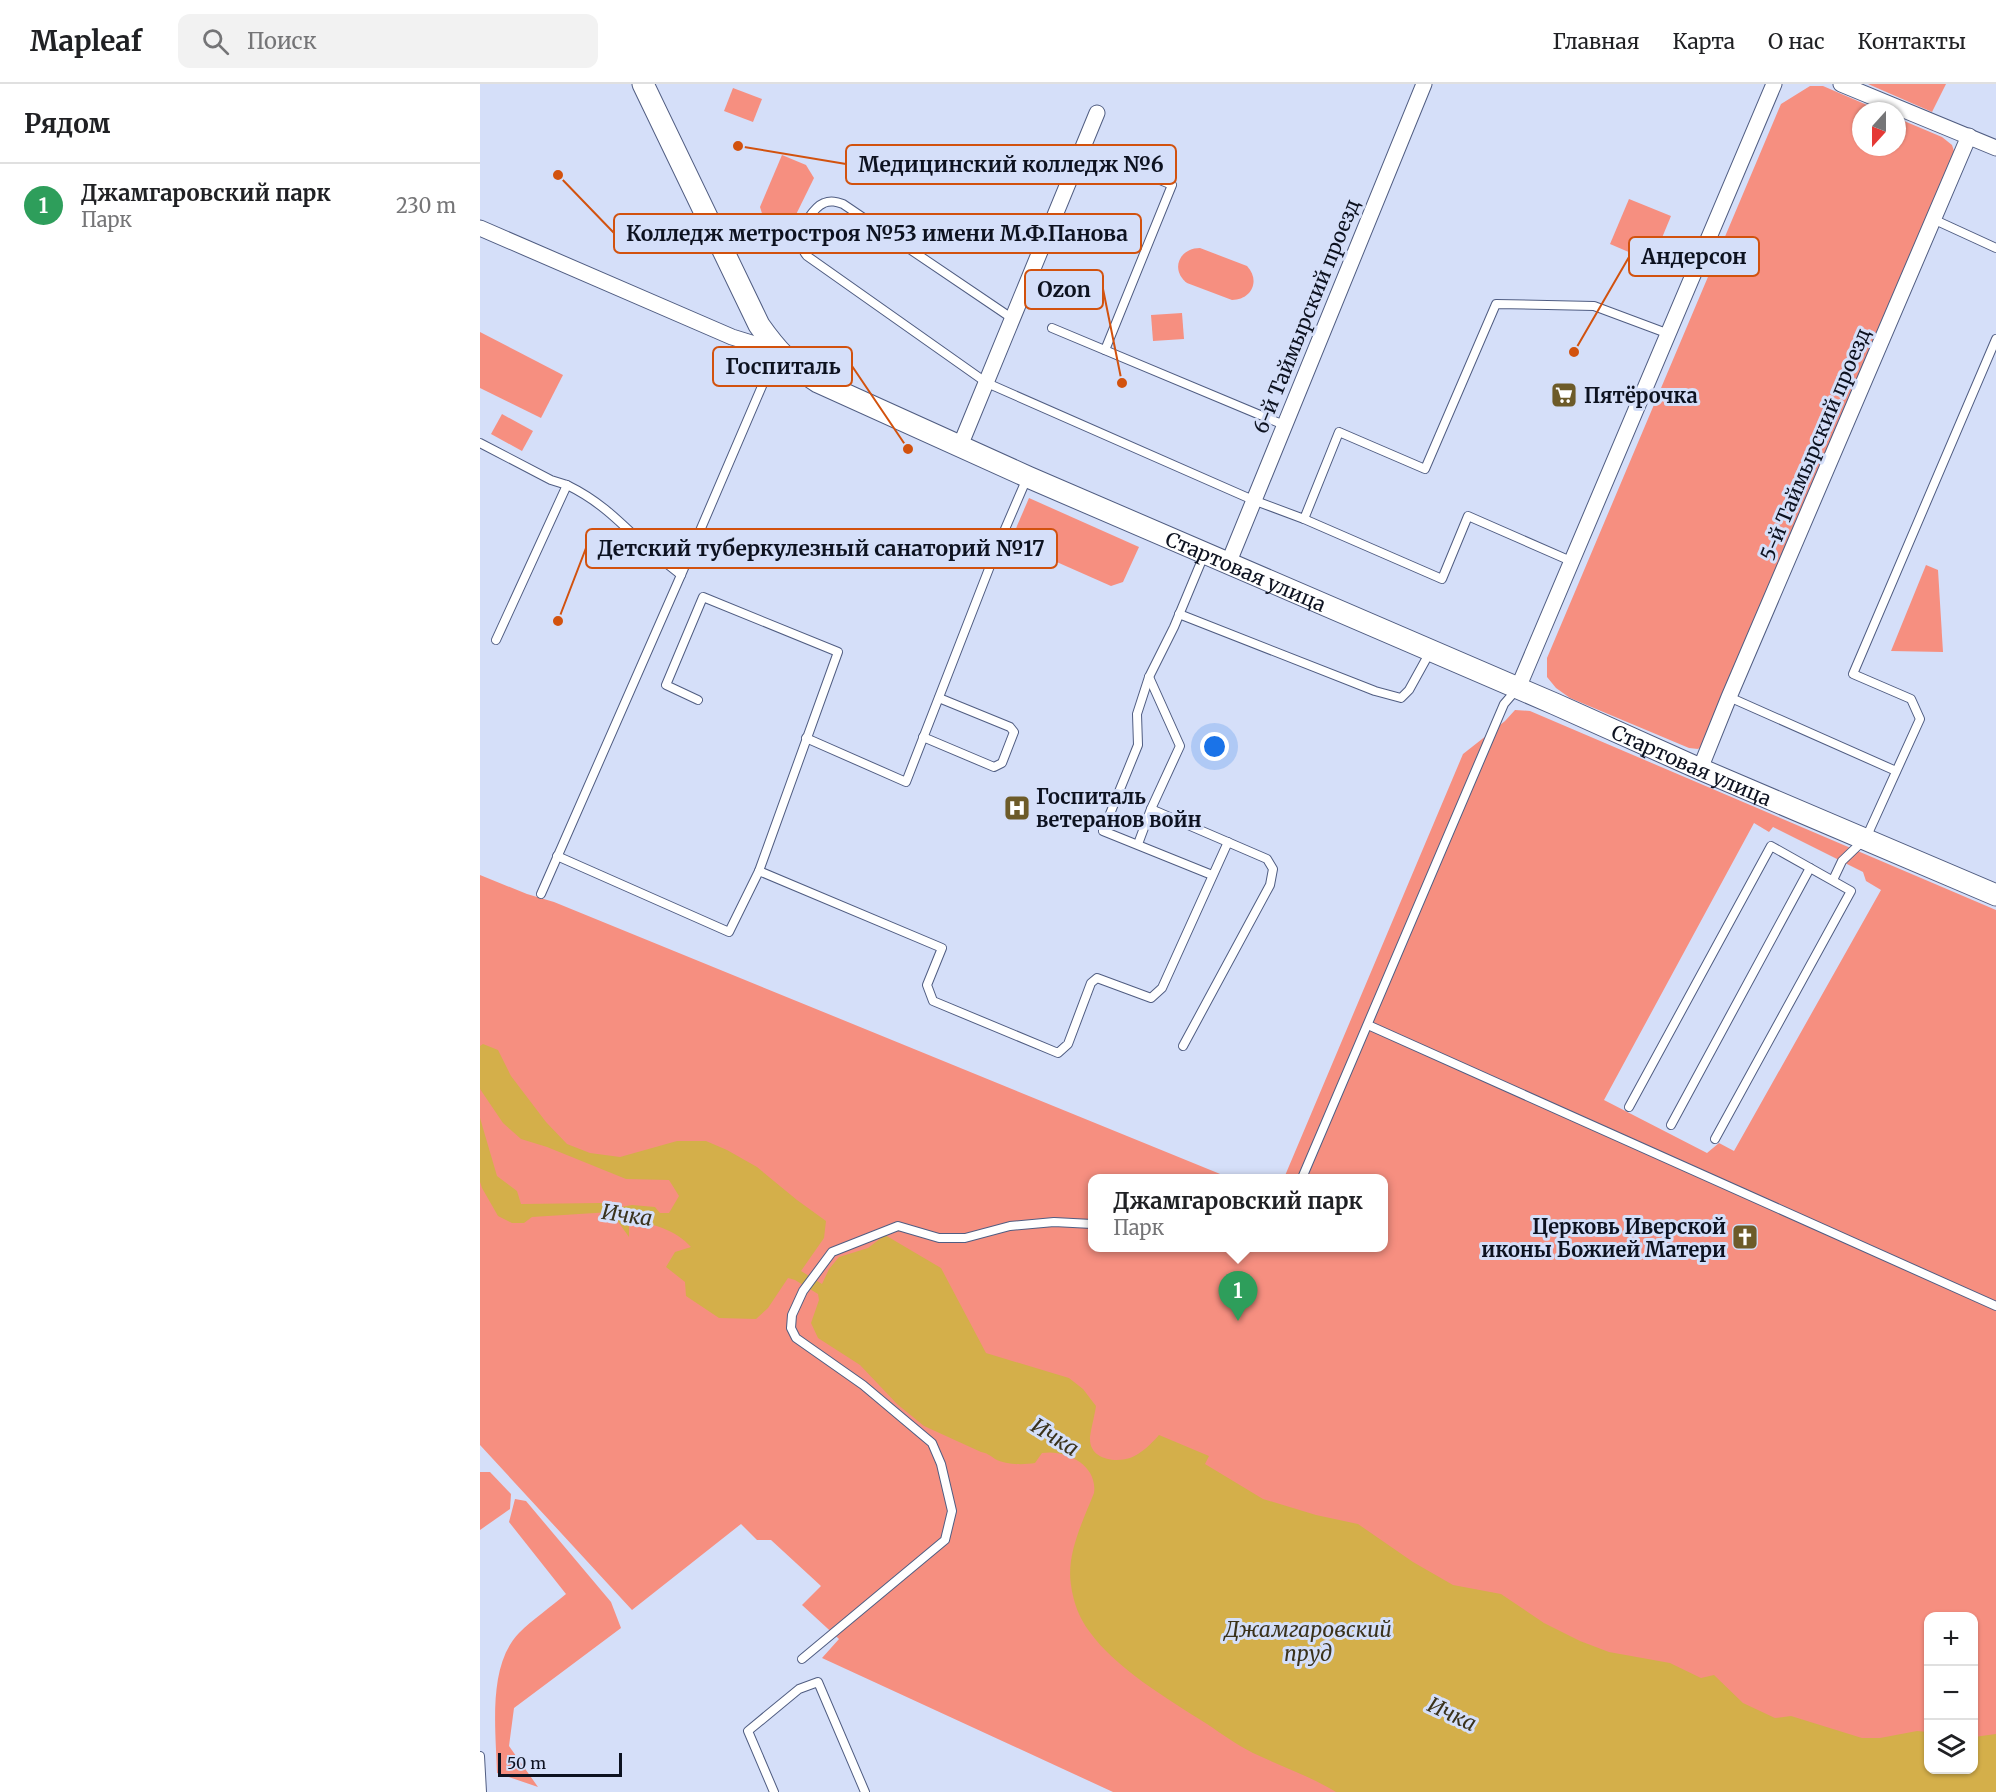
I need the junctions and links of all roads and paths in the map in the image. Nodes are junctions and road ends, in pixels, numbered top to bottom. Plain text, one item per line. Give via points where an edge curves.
1 (643, 84) edge
2 (1424, 84) edge
3 (1774, 84) edge
4 (1841, 84) edge
5 (1097, 113) dead end
6 (1969, 136) junction
7 (1083, 148) junction
8 (1996, 148) edge
9 (1935, 220) junction
10 (480, 228) edge
11 (1996, 248) edge
12 (1013, 319) junction
13 (1052, 328) dead end
14 (1669, 334) junction
15 (1996, 339) edge
16 (1105, 350) junction
17 (777, 351) junction
18 (987, 383) junction
19 (1284, 425) junction
20 (480, 443) edge
21 (960, 446) junction
22 (1028, 477) junction
23 (567, 485) junction
24 (1253, 500) junction
25 (1304, 519) junction
26 (1205, 554) junction
27 (1573, 562) junction
28 (1228, 564) junction
29 (681, 575) junction
30 (1179, 614) junction
31 (496, 640) dead end
32 (1430, 652) junction
33 (1149, 677) junction
34 (1518, 688) junction
35 (939, 698) junction
36 (1729, 698) junction
37 (698, 700) dead end
38 (923, 737) junction
39 (806, 738) junction
40 (1700, 770) junction
41 (1896, 771) junction
42 (1151, 809) junction
43 (1866, 838) junction
44 (1228, 842) junction
45 (1138, 844) junction
46 (557, 856) junction
47 (1810, 868) junction
48 (759, 872) junction
49 (1212, 875) junction
50 (1833, 880) junction
51 (541, 894) dead end
52 (1996, 895) edge
53 (1368, 1025) junction
54 (1183, 1046) dead end
55 (1629, 1107) dead end
56 (1671, 1125) dead end
57 (1715, 1138) dead end
58 (1304, 1174) edge
59 (1088, 1224) edge
60 (1996, 1305) edge
61 (802, 1659) dead end
62 (480, 1756) edge
63 (482, 1792) edge
64 (774, 1792) edge
65 (865, 1792) edge

1 - 17 street, Стартовая улица via 759,326
2 - 19 street, 6-й Таймырский проезд
3 - 14 street
4 - 6 street
5 - 7 street
6 - 8 street
6 - 9 street, 5-й Таймырский проезд
7 - 12 street
7 - 16 lane via 1172,185
9 - 11 lane
9 - 36 street, 5-й Таймырский проезд
10 - 17 street via 732,337
12 - 18 street
12 - 18 lane via 843,204 824,202 803,229 801,248 807,256
13 - 16 lane
14 - 25 lane via 1594,306 1496,304 1425,469 1339,432
14 - 27 street
15 - 41 lane via 1853,674 1911,699 1920,718
16 - 19 lane
17 - 21 street, Стартовая улица via 818,382
17 - 29 lane
18 - 21 street
18 - 24 lane
19 - 24 street, 6-й Таймырский проезд
20 - 23 lane
21 - 22 street, Стартовая улица
22 - 26 street, Стартовая улица
22 - 35 lane
23 - 29 lane via 595,500
23 - 31 lane
24 - 25 lane
24 - 28 street, 6-й Таймырский проезд
25 - 27 lane via 1442,579 1468,516
26 - 28 street, Стартовая улица
26 - 30 lane
27 - 34 street
28 - 32 street, Стартовая улица
29 - 46 lane
30 - 32 lane via 1401,698
30 - 33 lane
32 - 34 street, Стартовая улица
33 - 42 lane via 1180,746
33 - 45 lane via 1137,714 1138,745 1103,831
34 - 40 street, Стартовая улица
34 - 53 lane via 1504,704
35 - 38 lane
35 - 38 lane via 1010,727 1014,732 1002,763 994,767
36 - 40 street, 5-й Таймырский проезд
36 - 41 lane
37 - 39 lane via 666,685 703,597 837,652
38 - 39 lane via 906,782
39 - 48 lane
40 - 43 street, Стартовая улица
41 - 43 lane
42 - 44 lane
42 - 45 lane
43 - 50 lane via 1842,861
43 - 52 street, Стартовая улица
44 - 49 lane
44 - 54 lane via 1267,859 1273,869 1270,885
45 - 49 lane
46 - 48 lane via 729,932
46 - 51 lane
47 - 50 lane
47 - 55 lane via 1771,846
47 - 56 lane
48 - 49 lane via 942,948 927,985 933,1002 1058,1053 1068,1044 1091,983 1097,978 1151,998 1162,988
50 - 57 lane via 1851,891
53 - 58 lane
53 - 60 lane
59 - 61 lane via 1010,1226 965,1238 939,1238 898,1226 832,1252 813,1274 792,1315 791,1328 796,1338 863,1385 932,1443 952,1511 945,1540
62 - 63 lane
64 - 65 lane via 748,1731 799,1689 818,1682

